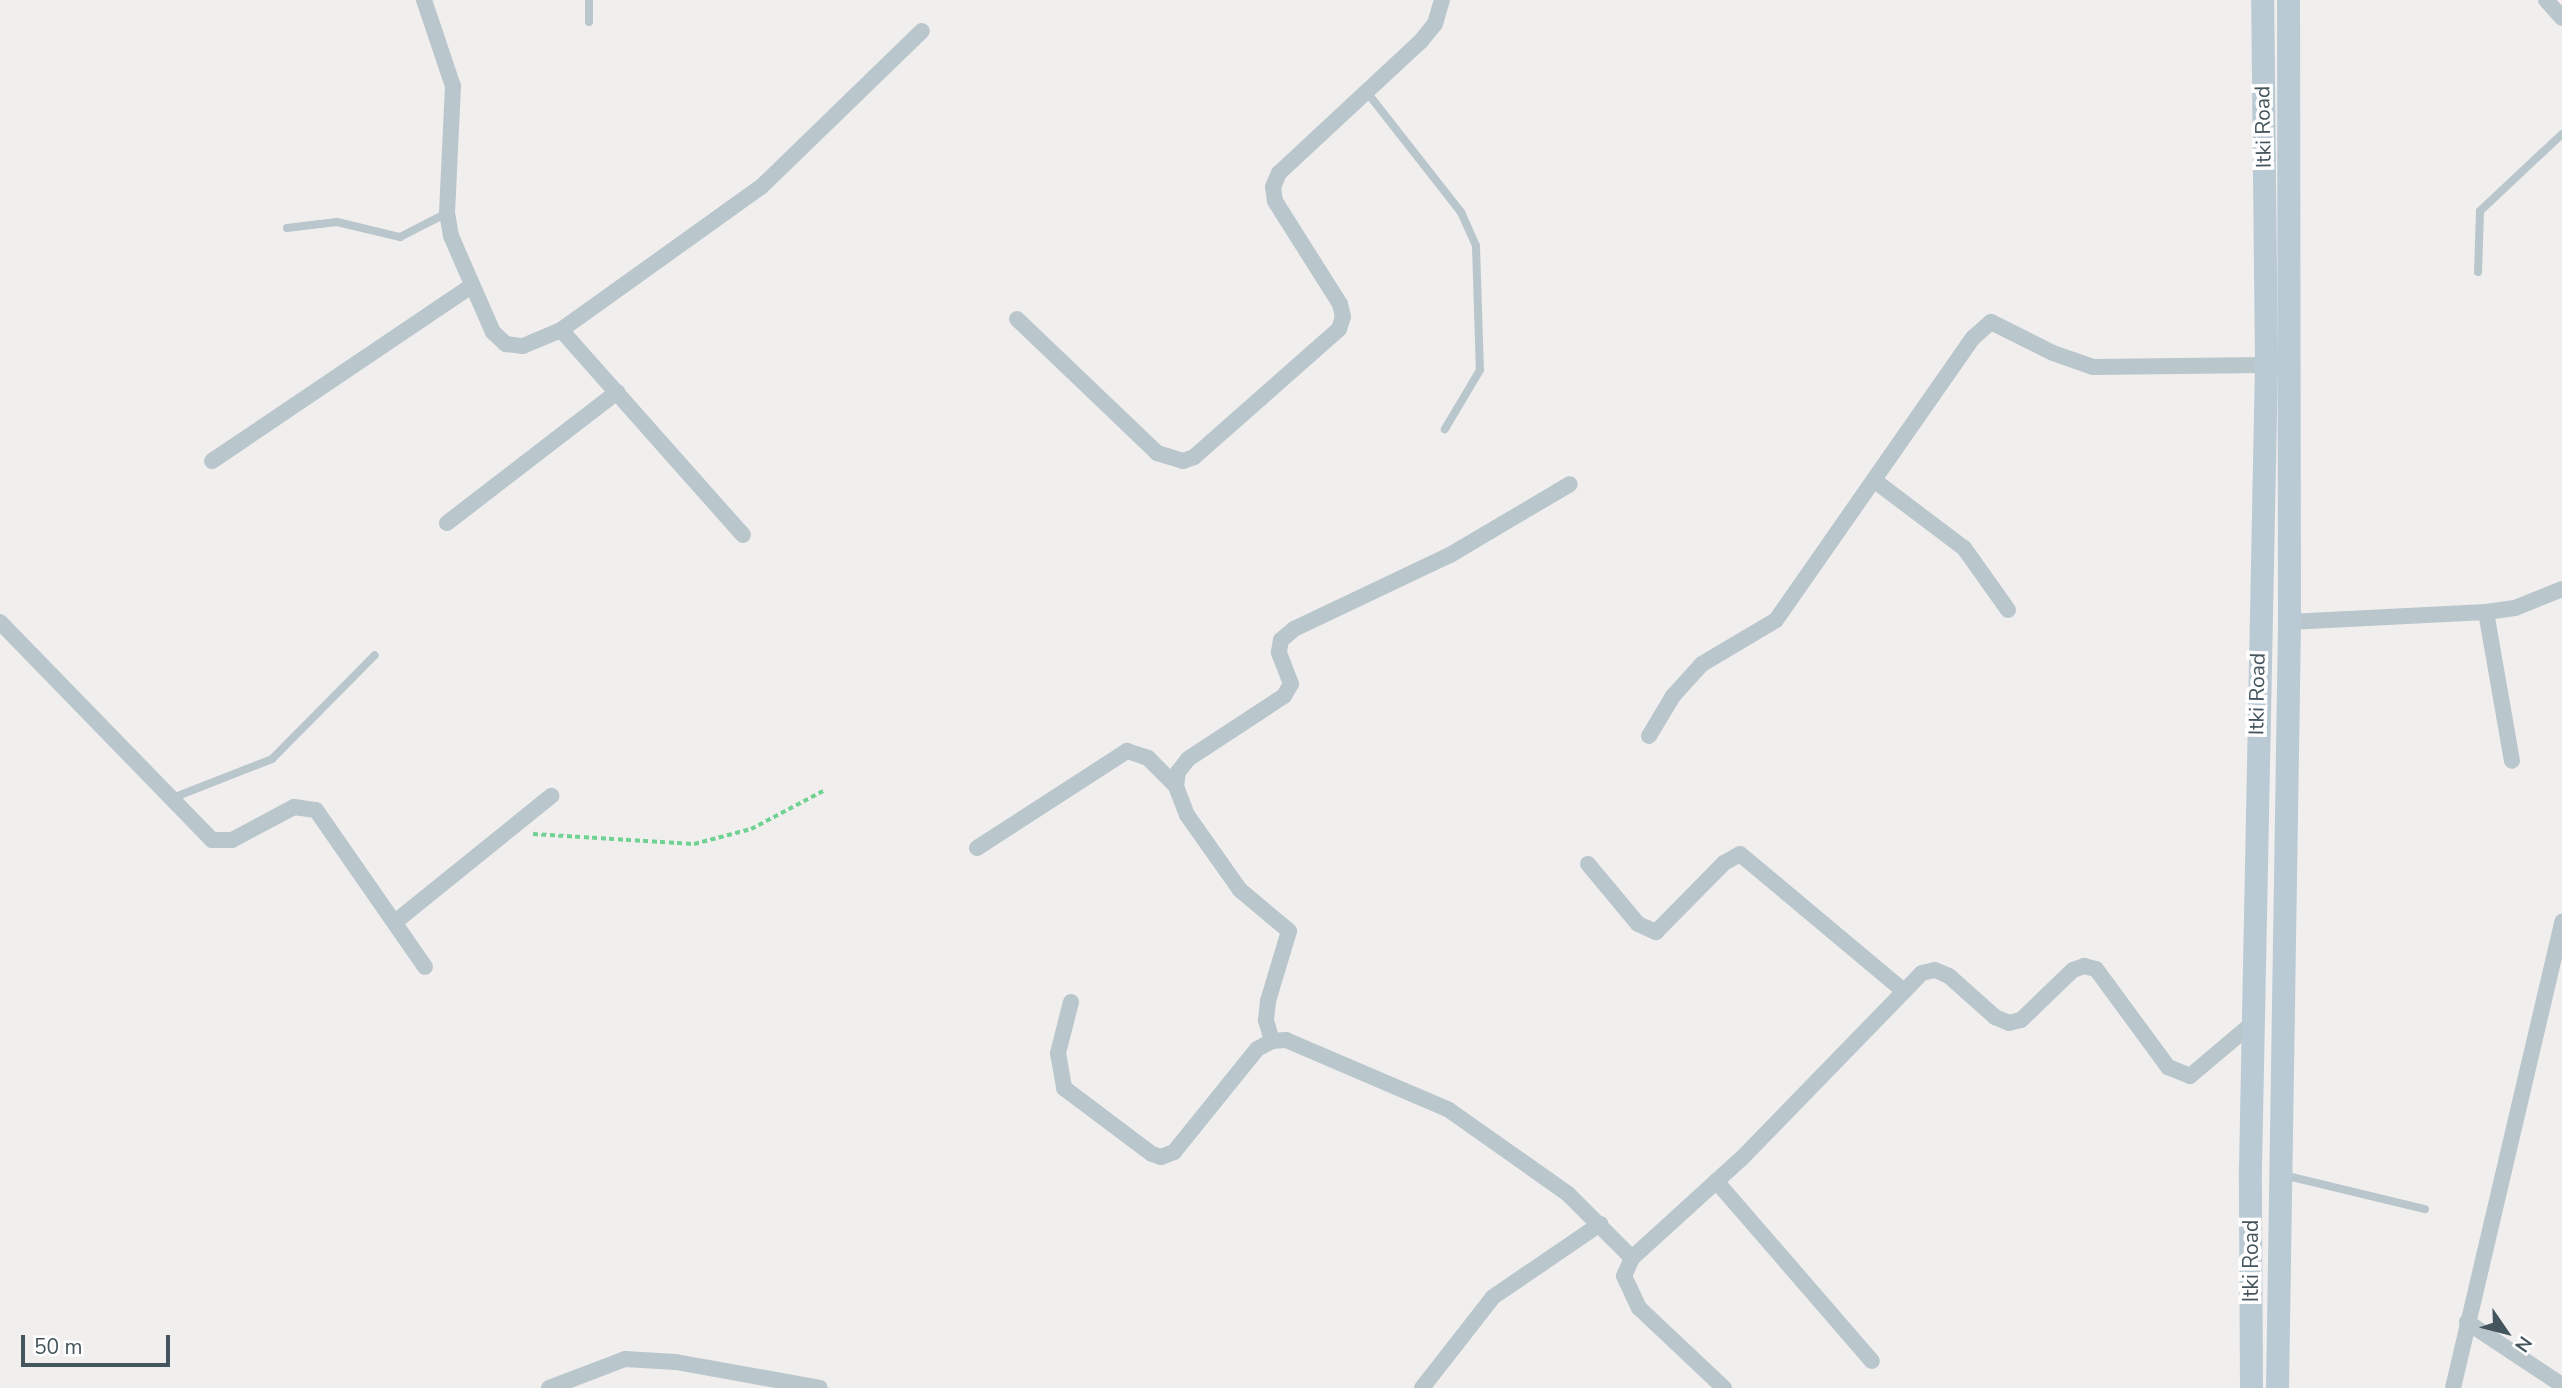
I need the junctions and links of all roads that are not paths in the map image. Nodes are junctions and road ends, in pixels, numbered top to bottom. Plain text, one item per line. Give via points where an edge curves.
1 (424, 0) edge
2 (589, 0) edge
3 (1442, 0) edge
4 (2262, 0) edge
5 (2288, 0) edge
6 (2546, 0) edge
7 (2562, 18) edge
8 (589, 22) dead end
9 (922, 31) dead end
10 (1366, 91) junction
11 (2562, 134) edge
12 (447, 213) junction
13 (287, 228) dead end
14 (2478, 272) dead end
15 (471, 286) junction
16 (1017, 319) dead end
17 (561, 330) junction
18 (2266, 365) junction
19 (617, 392) junction
20 (1445, 429) dead end
21 (212, 461) dead end
22 (1875, 481) junction
23 (1570, 484) dead end
24 (447, 523) dead end
25 (743, 535) dead end
26 (2562, 589) edge
27 (2008, 610) dead end
28 (2486, 612) junction
29 (0, 622) edge
30 (2289, 622) junction
31 (375, 655) dead end
32 (1648, 736) dead end
33 (2512, 761) dead end
34 (1176, 786) junction
35 (551, 796) dead end
36 (170, 799) junction
37 (977, 848) dead end
38 (1588, 864) dead end
39 (395, 922) junction
40 (2562, 925) edge
41 (425, 967) dead end
42 (1904, 991) junction
43 (1071, 1002) dead end
44 (2253, 1023) junction
45 (1272, 1041) junction
46 (2280, 1175) junction
47 (1716, 1181) junction
48 (2425, 1209) dead end
49 (1600, 1224) junction
50 (1632, 1258) junction
51 (2467, 1322) junction
52 (1872, 1361) dead end
53 (2562, 1385) edge
54 (550, 1388) edge
55 (820, 1388) edge
56 (1422, 1388) edge
57 (1724, 1388) edge
58 (2251, 1388) edge
59 (2277, 1388) edge
60 (2453, 1388) edge

1 - 12 street via 442,41 453,86
2 - 8 lane
3 - 10 street via 1434,24 1421,41
4 - 18 main road, Itki Road
5 - 30 main road
6 - 7 street
9 - 17 street via 786,166
10 - 16 street via 1279,173 1273,187 1275,201 1340,304 1343,317 1339,329 1194,457 1183,461 1157,453
10 - 20 lane via 1461,212 1476,246 1480,370
11 - 14 lane via 2480,211
12 - 13 lane via 400,237 337,222
12 - 15 street via 458,261
15 - 17 street via 493,332 506,344 538,343
15 - 21 street
17 - 19 street
18 - 22 street via 2094,367 2053,353 1991,322 1973,338
18 - 44 main road, Itki Road
19 - 24 street
19 - 25 street
22 - 27 street via 1964,548
22 - 32 street via 1776,620 1702,664 1673,696
23 - 34 street via 1461,549 1294,629 1280,640 1279,652 1291,684 1284,696 1188,760
26 - 28 street via 2515,608
28 - 30 street
28 - 33 street
29 - 36 street
30 - 46 main road
31 - 36 lane via 272,760
34 - 37 street via 1148,758 1127,751
34 - 45 street via 1187,815 1240,890 1289,931 1268,1001 1266,1020
35 - 39 street
36 - 39 street via 202,832 223,842 294,807 316,810
38 - 42 street via 1638,924 1656,932 1724,863 1740,854
39 - 41 street
40 - 51 street
42 - 44 street via 1922,973 1935,970 2009,1023 2021,1020 2060,980 2084,966 2096,969 2168,1067 2190,1076 2202,1071
42 - 47 street
43 - 45 street via 1058,1053 1064,1088 1160,1157 1174,1152 1257,1049
44 - 58 main road, Itki Road
45 - 49 street via 1299,1045 1448,1110 1559,1187
46 - 48 lane
46 - 59 main road
47 - 50 street
47 - 52 street
49 - 50 street
49 - 56 street via 1493,1297
50 - 57 street via 1624,1276 1639,1308
51 - 53 street
51 - 60 street
54 - 55 street via 591,1368 638,1359

